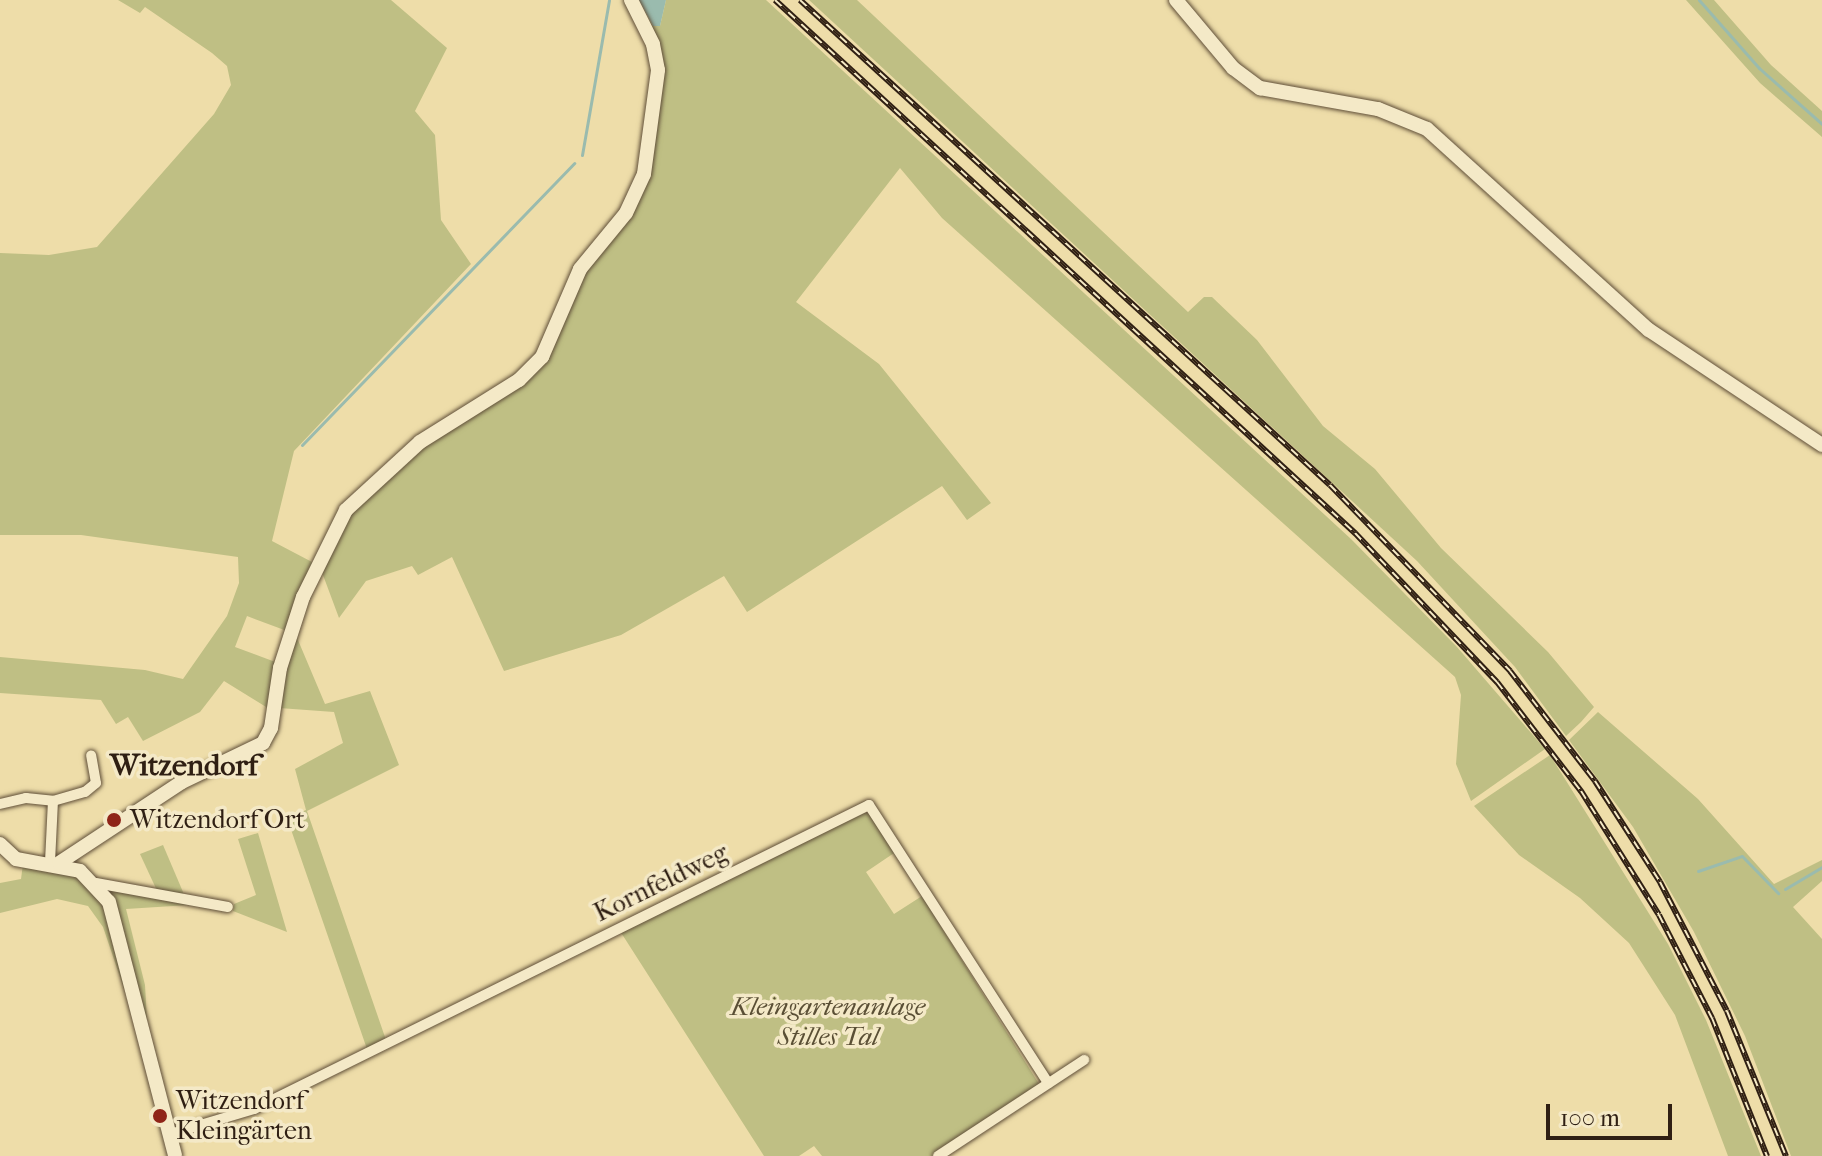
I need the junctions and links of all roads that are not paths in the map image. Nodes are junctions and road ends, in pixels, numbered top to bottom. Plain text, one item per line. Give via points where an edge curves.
1 (631, 0) edge
2 (1176, 0) edge
3 (1822, 445) edge
4 (91, 755) dead end
5 (53, 801) junction
6 (0, 804) edge
7 (0, 844) edge
8 (55, 863) junction
9 (96, 883) junction
10 (228, 907) dead end
11 (1084, 1060) dead end
12 (1048, 1083) junction
13 (170, 1134) junction
14 (175, 1156) edge
15 (938, 1156) edge

1 - 8 street via 653,44 658,70 646,163 632,204 580,269 535,366 420,442 358,497 332,530 289,638 271,728 263,743 182,782
2 - 3 street via 1233,68 1260,88 1378,109 1427,129 1649,330
4 - 5 street via 93,787
5 - 6 street via 26,798
5 - 8 street
7 - 8 street via 16,859
8 - 9 street
9 - 10 street
9 - 13 street via 120,933
11 - 12 street
12 - 13 street, Kornfeldweg via 869,805 254,1109
12 - 15 street
13 - 14 street

